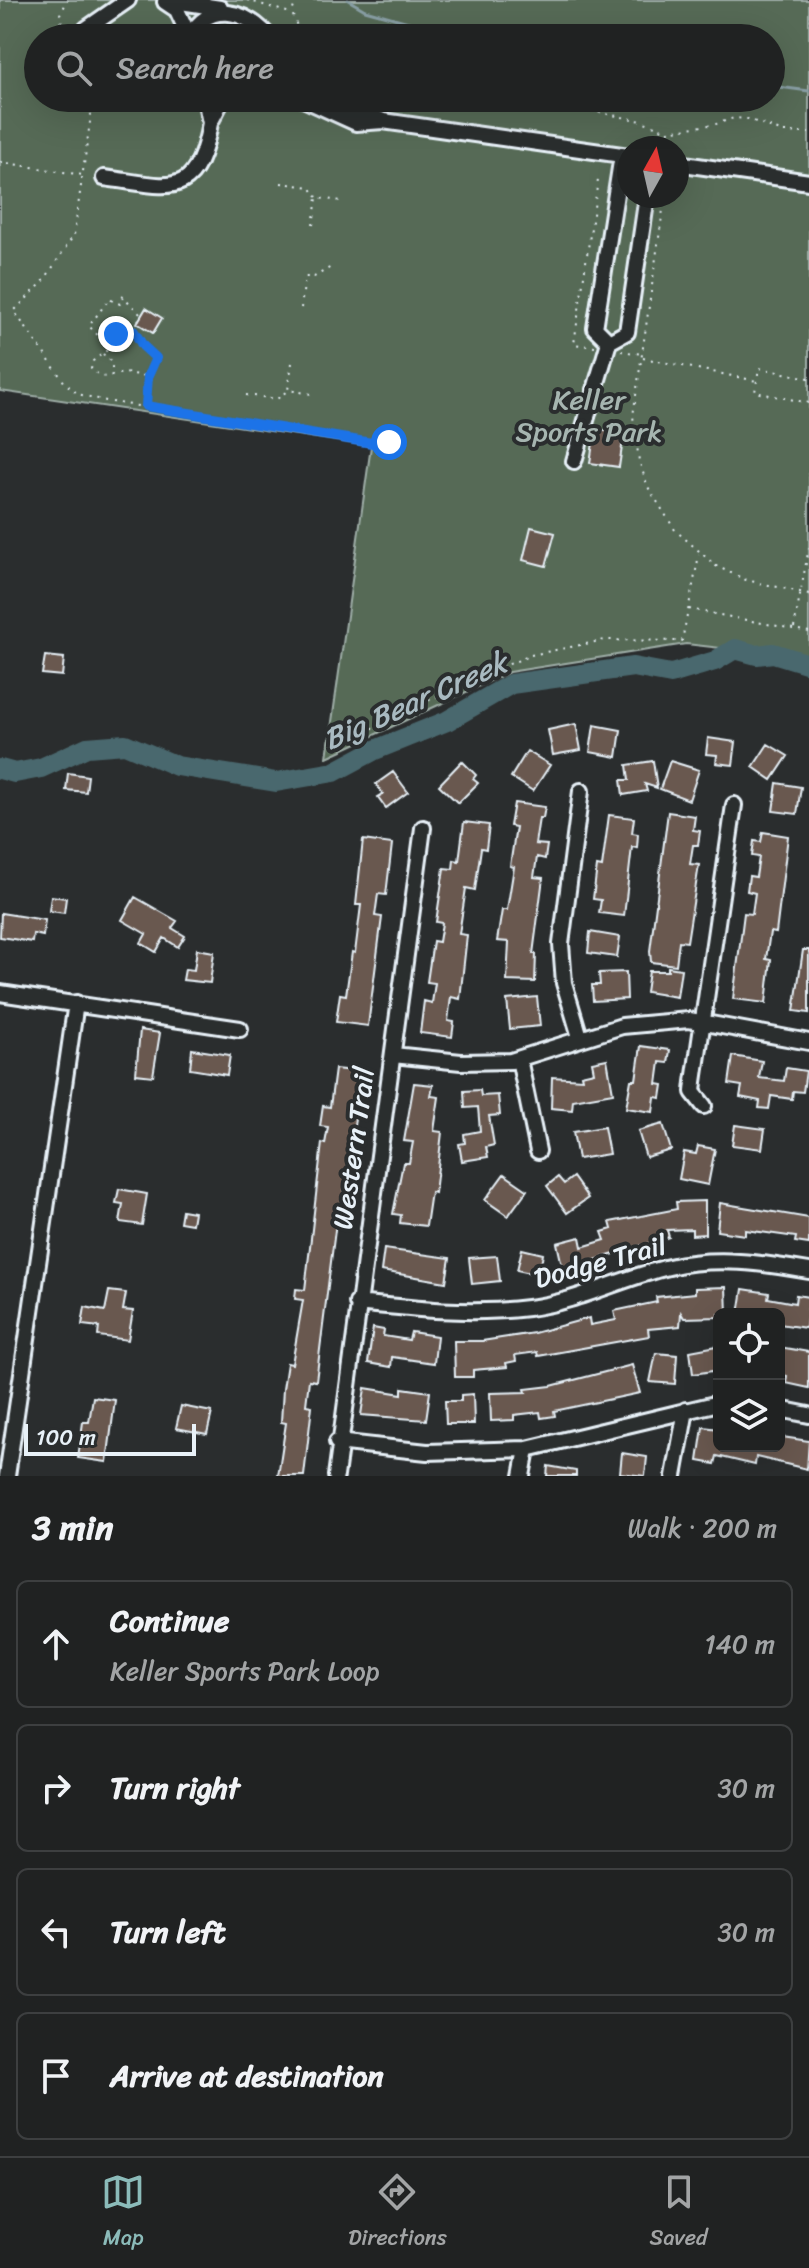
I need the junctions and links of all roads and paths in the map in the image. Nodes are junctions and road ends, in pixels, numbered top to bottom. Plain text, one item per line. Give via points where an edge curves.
1 (68, 0) edge
2 (128, 0) edge
3 (161, 0) edge
4 (168, 0) edge
5 (296, 0) edge
6 (242, 5) edge
7 (292, 13) junction
8 (62, 24) edge
9 (93, 24) edge
10 (183, 24) edge
11 (198, 24) edge
12 (257, 24) edge
13 (296, 24) edge
14 (90, 112) edge
15 (208, 112) edge
16 (216, 112) edge
17 (332, 112) edge
18 (363, 112) edge
19 (597, 112) edge
20 (383, 121) junction
21 (210, 123) junction
22 (809, 133) edge
23 (617, 154) edge
24 (0, 162) edge
25 (689, 165) edge
26 (84, 175) junction
27 (104, 178) dead end
28 (809, 182) edge
29 (281, 183) dead end
30 (317, 198) junction
31 (341, 201) dead end
32 (617, 205) edge
33 (645, 208) edge
34 (663, 208) edge
35 (313, 225) dead end
36 (331, 267) dead end
37 (301, 308) dead end
38 (133, 330) junction
39 (609, 342) junction
40 (110, 348) junction
41 (102, 354) junction
42 (642, 358) junction
43 (292, 363) dead end
44 (112, 375) junction
45 (148, 376) junction
46 (809, 378) edge
47 (757, 381) junction
48 (288, 390) junction
49 (312, 394) dead end
50 (246, 395) dead end
51 (809, 403) edge
52 (146, 406) junction
53 (395, 438) dead end
54 (574, 461) dead end
55 (809, 547) edge
56 (699, 553) junction
57 (801, 592) junction
58 (809, 594) edge
59 (689, 609) junction
60 (793, 629) junction
61 (809, 632) edge
62 (364, 732) dead end
63 (581, 791) dead end
64 (734, 805) dead end
65 (423, 828) dead end
66 (0, 993) edge
67 (76, 1003) junction
68 (703, 1022) junction
69 (240, 1029) dead end
70 (580, 1037) junction
71 (809, 1042) edge
72 (393, 1055) junction
73 (519, 1059) junction
74 (704, 1106) dead end
75 (538, 1151) dead end
76 (809, 1271) edge
77 (357, 1303) junction
78 (713, 1404) edge
79 (686, 1410) junction
80 (785, 1410) edge
81 (809, 1415) edge
82 (337, 1442) junction
83 (527, 1449) junction
84 (7, 1476) edge
85 (336, 1476) edge
86 (522, 1476) edge
87 (674, 1476) edge

1 - 8 path via 60,14
2 - 9 street
3 - 10 street via 177,10
4 - 6 street
5 - 7 path
6 - 7 path
6 - 11 street via 203,17
6 - 12 street
7 - 13 path
14 - 26 path
15 - 21 street
16 - 21 street
17 - 20 street via 356,123
18 - 20 street
19 - 22 path via 668,131 734,118 783,132
20 - 23 street
21 - 27 street via 201,161 183,183
24 - 26 path
25 - 28 street
26 - 52 path via 74,235 43,282 14,311 54,372 78,394
29 - 30 path via 310,187
30 - 31 path
30 - 35 path
32 - 39 street via 595,328
33 - 39 street via 627,332
34 - 42 path
36 - 37 path via 305,277
38 - 40 path via 121,329
38 - 40 path via 141,315 123,296 120,304 109,299 89,326
38 - 45 path via 156,358
39 - 54 street
40 - 41 path
41 - 44 path via 112,363
41 - 44 path via 91,369 102,377
42 - 47 path
42 - 56 path via 633,416 639,461 662,512
43 - 48 path
44 - 45 path
45 - 52 path
46 - 47 path via 759,368
47 - 51 path via 755,392
48 - 49 path
48 - 50 path via 277,399
52 - 53 path via 378,444
55 - 57 path
56 - 57 path via 746,580
56 - 59 path
57 - 58 path
57 - 60 path
59 - 60 path
59 - 62 path via 682,641 605,640 531,655
60 - 61 path
63 - 70 street via 561,944 564,983
64 - 68 street
65 - 72 street, Western Trail
66 - 67 street
67 - 69 street
67 - 84 street
68 - 70 street via 622,1026
68 - 71 street
68 - 74 street via 693,1092
70 - 73 street
72 - 73 street via 461,1062
72 - 77 street, Western Trail
73 - 75 street
76 - 77 street, Dodge Trail via 706,1262 670,1267 575,1299 528,1308 435,1311
77 - 82 street, Western Trail
78 - 79 street
79 - 83 street
79 - 87 street
80 - 81 street
82 - 83 street via 427,1452
82 - 85 street, Western Trail
83 - 86 street

